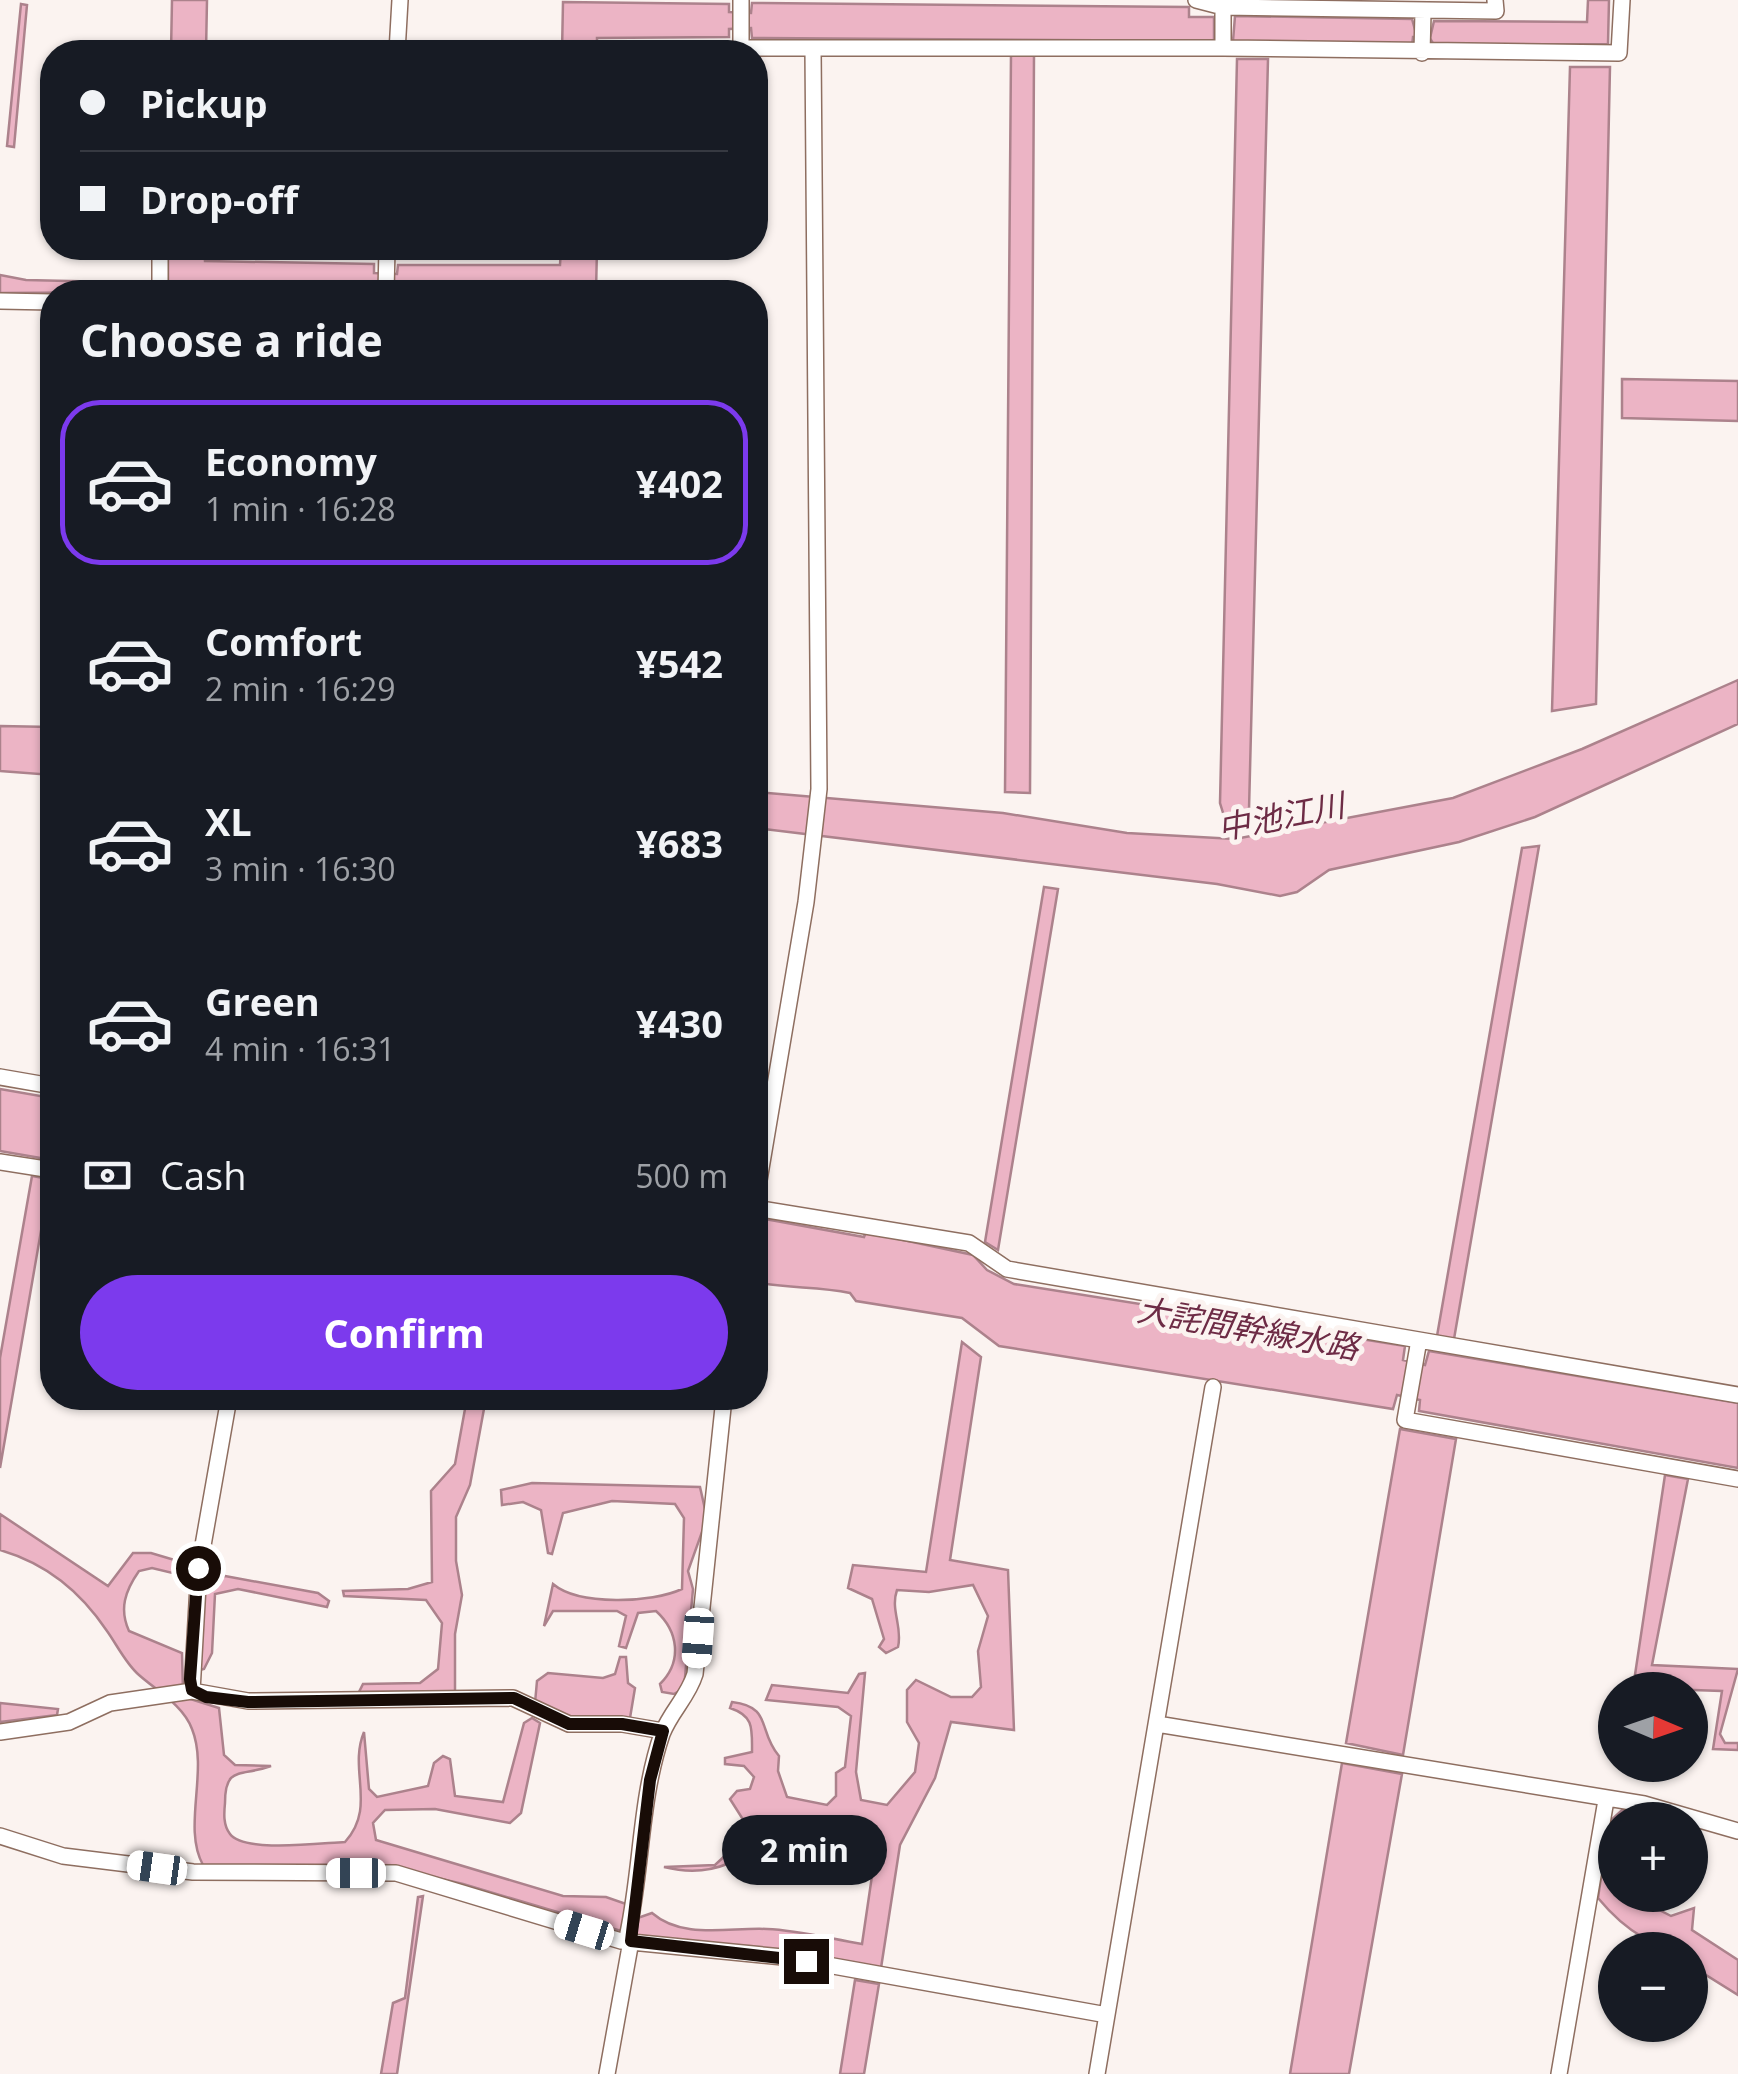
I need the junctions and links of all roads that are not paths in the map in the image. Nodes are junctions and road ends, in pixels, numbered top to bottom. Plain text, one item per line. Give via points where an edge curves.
1 (400, 0) edge
2 (1196, 0) edge
3 (1495, 0) edge
4 (1622, 0) edge
5 (741, 6) edge
6 (1223, 28) junction
7 (1422, 32) junction
8 (398, 40) edge
9 (741, 40) edge
10 (768, 48) edge
11 (812, 48) junction
12 (0, 300) edge
13 (40, 302) edge
14 (0, 1077) edge
15 (40, 1084) edge
16 (768, 1128) edge
17 (0, 1162) edge
18 (40, 1168) edge
19 (768, 1208) edge
20 (1419, 1340) junction
21 (1213, 1388) dead end
22 (1738, 1395) edge
23 (227, 1410) edge
24 (723, 1410) edge
25 (1738, 1478) edge
26 (192, 1690) junction
27 (1157, 1724) junction
28 (663, 1731) junction
29 (0, 1732) edge
30 (1606, 1800) junction
31 (1738, 1831) edge
32 (0, 1836) edge
33 (630, 1937) junction
34 (1106, 2015) junction
35 (606, 2074) edge
36 (1096, 2074) edge
37 (1560, 2074) edge

1 - 8 street
2 - 6 street
3 - 7 street via 1496,11
4 - 7 street via 1620,53
5 - 9 street
6 - 7 street via 1254,49
6 - 7 street via 1250,7
6 - 11 street
10 - 11 street
11 - 16 street via 819,789
12 - 13 street
14 - 15 street
17 - 18 street
19 - 20 street via 968,1242 1007,1269
20 - 22 street
20 - 25 street via 1405,1420
21 - 27 street
23 - 26 street via 198,1568
24 - 28 street via 695,1674
26 - 28 street via 248,1702 514,1698 569,1724
26 - 29 street via 110,1703 70,1722
27 - 30 street
27 - 34 street
28 - 33 street via 650,1780
30 - 31 street
30 - 37 street
32 - 33 street via 63,1856 193,1872 396,1873
33 - 34 street via 784,1957
33 - 35 street
34 - 36 street

